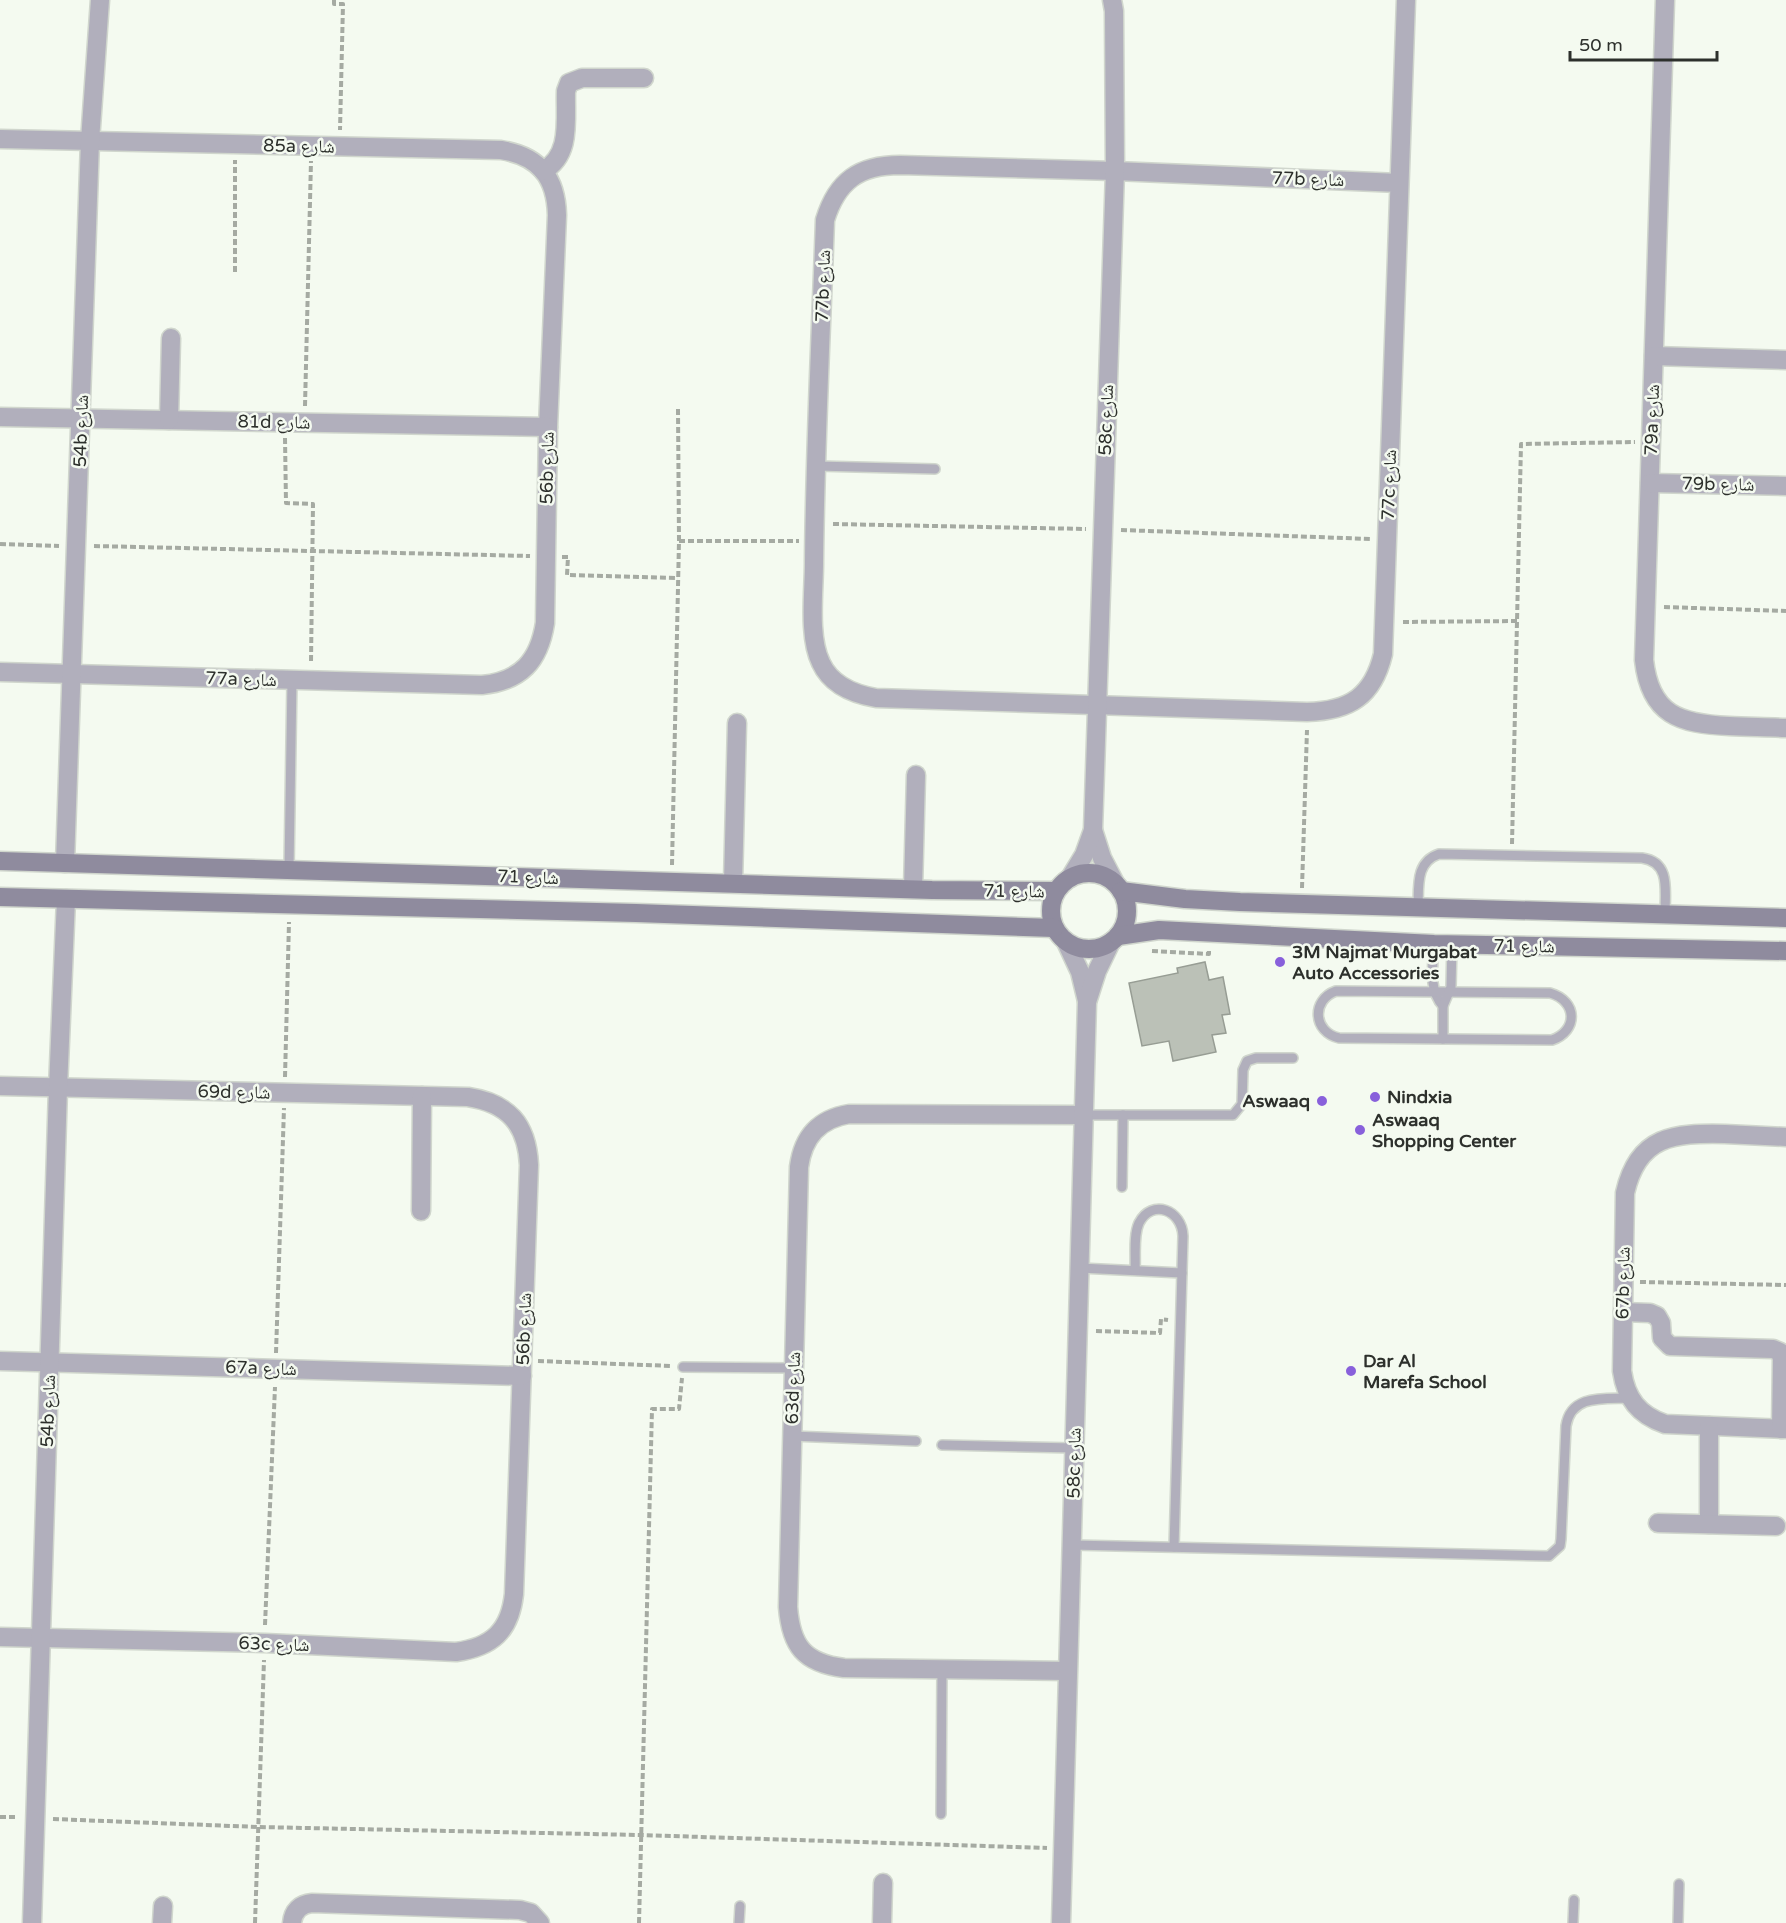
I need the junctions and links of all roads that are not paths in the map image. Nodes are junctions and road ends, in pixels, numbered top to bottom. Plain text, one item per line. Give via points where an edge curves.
1 (100, 0) edge
2 (1406, 0) edge
3 (1665, 0) edge
4 (1113, 6) edge
5 (644, 78) dead end
6 (0, 139) edge
7 (90, 141) junction
8 (543, 171) junction
9 (1115, 171) junction
10 (1399, 183) junction
11 (557, 215) joint
12 (171, 338) dead end
13 (1654, 356) junction
14 (1786, 360) edge
15 (0, 417) edge
16 (81, 418) junction
17 (169, 420) junction
18 (548, 427) junction
19 (817, 466) junction
20 (935, 469) dead end
21 (1650, 483) junction
22 (1786, 486) edge
23 (0, 672) edge
24 (72, 674) junction
25 (292, 680) junction
26 (482, 685) joint
27 (1096, 705) junction
28 (737, 723) dead end
29 (1786, 728) edge
30 (916, 775) dead end
31 (1093, 830) junction
32 (0, 861) edge
33 (65, 863) junction
34 (289, 869) junction
35 (1070, 878) junction
36 (732, 883) junction
37 (1118, 887) junction
38 (913, 889) junction
39 (1056, 891) junction
40 (0, 897) edge
41 (66, 899) junction
42 (1418, 908) junction
43 (1665, 914) junction
44 (1786, 918) edge
45 (1054, 928) junction
46 (1115, 939) junction
47 (1066, 942) junction
48 (1434, 944) junction
49 (1452, 944) junction
50 (1786, 951) edge
51 (1449, 992) junction
52 (1434, 993) junction
53 (1088, 1002) junction
54 (1443, 1006) junction
55 (1443, 1039) junction
56 (1293, 1058) dead end
57 (0, 1086) edge
58 (58, 1088) junction
59 (422, 1096) junction
60 (468, 1097) joint
61 (1084, 1115) junction
62 (1123, 1115) junction
63 (1786, 1137) edge
64 (1122, 1186) dead end
65 (421, 1211) dead end
66 (1080, 1268) junction
67 (1135, 1270) junction
68 (1182, 1273) junction
69 (1623, 1312) junction
70 (0, 1361) edge
71 (49, 1362) junction
72 (683, 1367) road end
73 (794, 1368) junction
74 (522, 1369) junction
75 (1629, 1398) junction
76 (1709, 1426) junction
77 (1784, 1429) edge
78 (792, 1436) junction
79 (916, 1441) dead end
80 (942, 1446) dead end
81 (1074, 1448) junction
82 (1658, 1523) dead end
83 (1709, 1524) junction
84 (1776, 1526) dead end
85 (1072, 1545) junction
86 (1174, 1547) junction
87 (514, 1594) joint
88 (0, 1637) edge
89 (41, 1638) junction
90 (942, 1669) junction
91 (1067, 1671) junction
92 (941, 1814) dead end
93 (883, 1883) dead end
94 (1679, 1884) dead end
95 (1574, 1900) dead end
96 (740, 1906) dead end
97 (32, 1923) edge
98 (292, 1923) edge
99 (540, 1923) edge
100 (739, 1923) edge
101 (882, 1923) edge
102 (1061, 1923) edge
103 (1574, 1923) edge
104 (1678, 1923) edge

1 - 7 street, 54b شارع
2 - 10 street, 77c شارع
3 - 13 street, 79a شارع
4 - 9 street, 58c شارع
5 - 8 street via 582,78 569,82 564,147 556,162
6 - 7 street, 85a شارع
7 - 8 street, 85a شارع via 501,150 517,153
7 - 16 street, 54b شارع
8 - 11 street, 85a شارع via 552,184
9 - 10 street, 77b شارع
9 - 19 street, 77b شارع via 883,165 851,177 839,189 825,220
9 - 27 street, 58c شارع
10 - 27 street, 77c شارع via 1383,654 1379,671 1358,699 1325,711
11 - 18 street, 56b شارع
12 - 17 street
13 - 14 street
13 - 21 street, 79a شارع
15 - 16 street, 81d شارع
16 - 17 street, 81d شارع
16 - 24 street, 54b شارع
17 - 18 street, 81d شارع
18 - 26 street, 56b شارع via 543,639 527,667 513,677
19 - 20 lane
19 - 27 street, 77b شارع via 815,648 831,678 859,695 876,698
21 - 22 street, 79b شارع
21 - 29 street, 79a شارع via 1644,660 1646,679 1654,696 1666,710 1700,725
23 - 24 street, 77a شارع
24 - 25 street, 77a شارع
24 - 33 street, 54b شارع
25 - 26 street, 77a شارع
25 - 34 lane
27 - 31 street, 58c شارع
28 - 36 street
30 - 38 street
31 - 35 street, 58c شارع
31 - 37 street, 58c شارع via 1102,858
32 - 33 street, شارع 71
33 - 34 street, شارع 71
34 - 36 street, شارع 71
35 - 37 street via 1098,874
35 - 39 street
36 - 38 street, شارع 71
37 - 42 street, شارع 71 via 1185,899
37 - 46 street via 1127,909 1124,928
38 - 39 street, شارع 71
39 - 45 street via 1050,909
40 - 41 street, شارع 71
41 - 45 street, شارع 71
41 - 58 street, 54b شارع
42 - 43 street, شارع 71
42 - 43 lane via 1419,876 1426,862 1432,856 1447,853 1649,859 1664,874
43 - 44 street, شارع 71
45 - 47 street
46 - 47 street via 1094,949
46 - 48 street, شارع 71 via 1159,930
46 - 53 street, 58c شارع via 1097,971
47 - 53 street, 58c شارع
48 - 49 street, شارع 71
48 - 52 lane
49 - 50 street, شارع 71
49 - 51 lane
51 - 52 lane
51 - 54 lane
51 - 55 lane via 1550,993 1564,999 1571,1020 1565,1033 1551,1040
52 - 54 lane
52 - 55 lane via 1336,991 1320,1004 1318,1019 1325,1032 1339,1038
53 - 61 street, 58c شارع
54 - 55 lane
56 - 62 lane via 1247,1061 1242,1104 1233,1114
57 - 58 street, 69d شارع
58 - 59 street, 69d شارع
58 - 71 street, 54b شارع
59 - 60 street, 69d شارع
59 - 65 street
60 - 74 street, 56b شارع via 496,1104 508,1113 525,1136 528,1150
61 - 62 lane
61 - 66 street, 58c شارع
61 - 73 street, 63d شارع via 849,1114 824,1122 801,1154
62 - 64 lane
63 - 69 street, 67b شارع via 1695,1133 1662,1140 1648,1149 1629,1176 1625,1193
66 - 67 lane
66 - 81 street, 58c شارع
67 - 68 lane
67 - 68 lane via 1140,1221 1160,1209 1175,1215 1183,1228
68 - 86 lane
69 - 75 street, 67b شارع via 1622,1371
69 - 77 street via 1657,1316 1662,1338 1670,1346 1780,1352
70 - 71 street, 67a شارع
71 - 74 street, 67a شارع via 276,1369
71 - 89 street, 54b شارع
72 - 73 lane
73 - 78 street, 63d شارع
74 - 87 street, 56b شارع
75 - 76 street via 1638,1410 1665,1424
75 - 86 lane via 1585,1400 1571,1410 1566,1426 1560,1546 1550,1556
76 - 77 street
76 - 83 street
78 - 79 lane
78 - 90 street, 63d شارع via 788,1607 791,1633 797,1645 818,1662 831,1666
80 - 81 lane
81 - 85 street, 58c شارع
82 - 83 street
83 - 84 street
85 - 86 lane
85 - 91 street, 58c شارع
87 - 89 street, 63c شارع via 513,1610 498,1635 471,1650 456,1652
88 - 89 street, 63c شارع
89 - 97 street, 54b شارع
90 - 91 street, 63d شارع
90 - 92 lane
91 - 102 street, 58c شارع
93 - 101 street
94 - 104 lane
95 - 103 lane
96 - 100 lane
98 - 99 street via 294,1913 302,1905 312,1904 520,1910 531,1912

